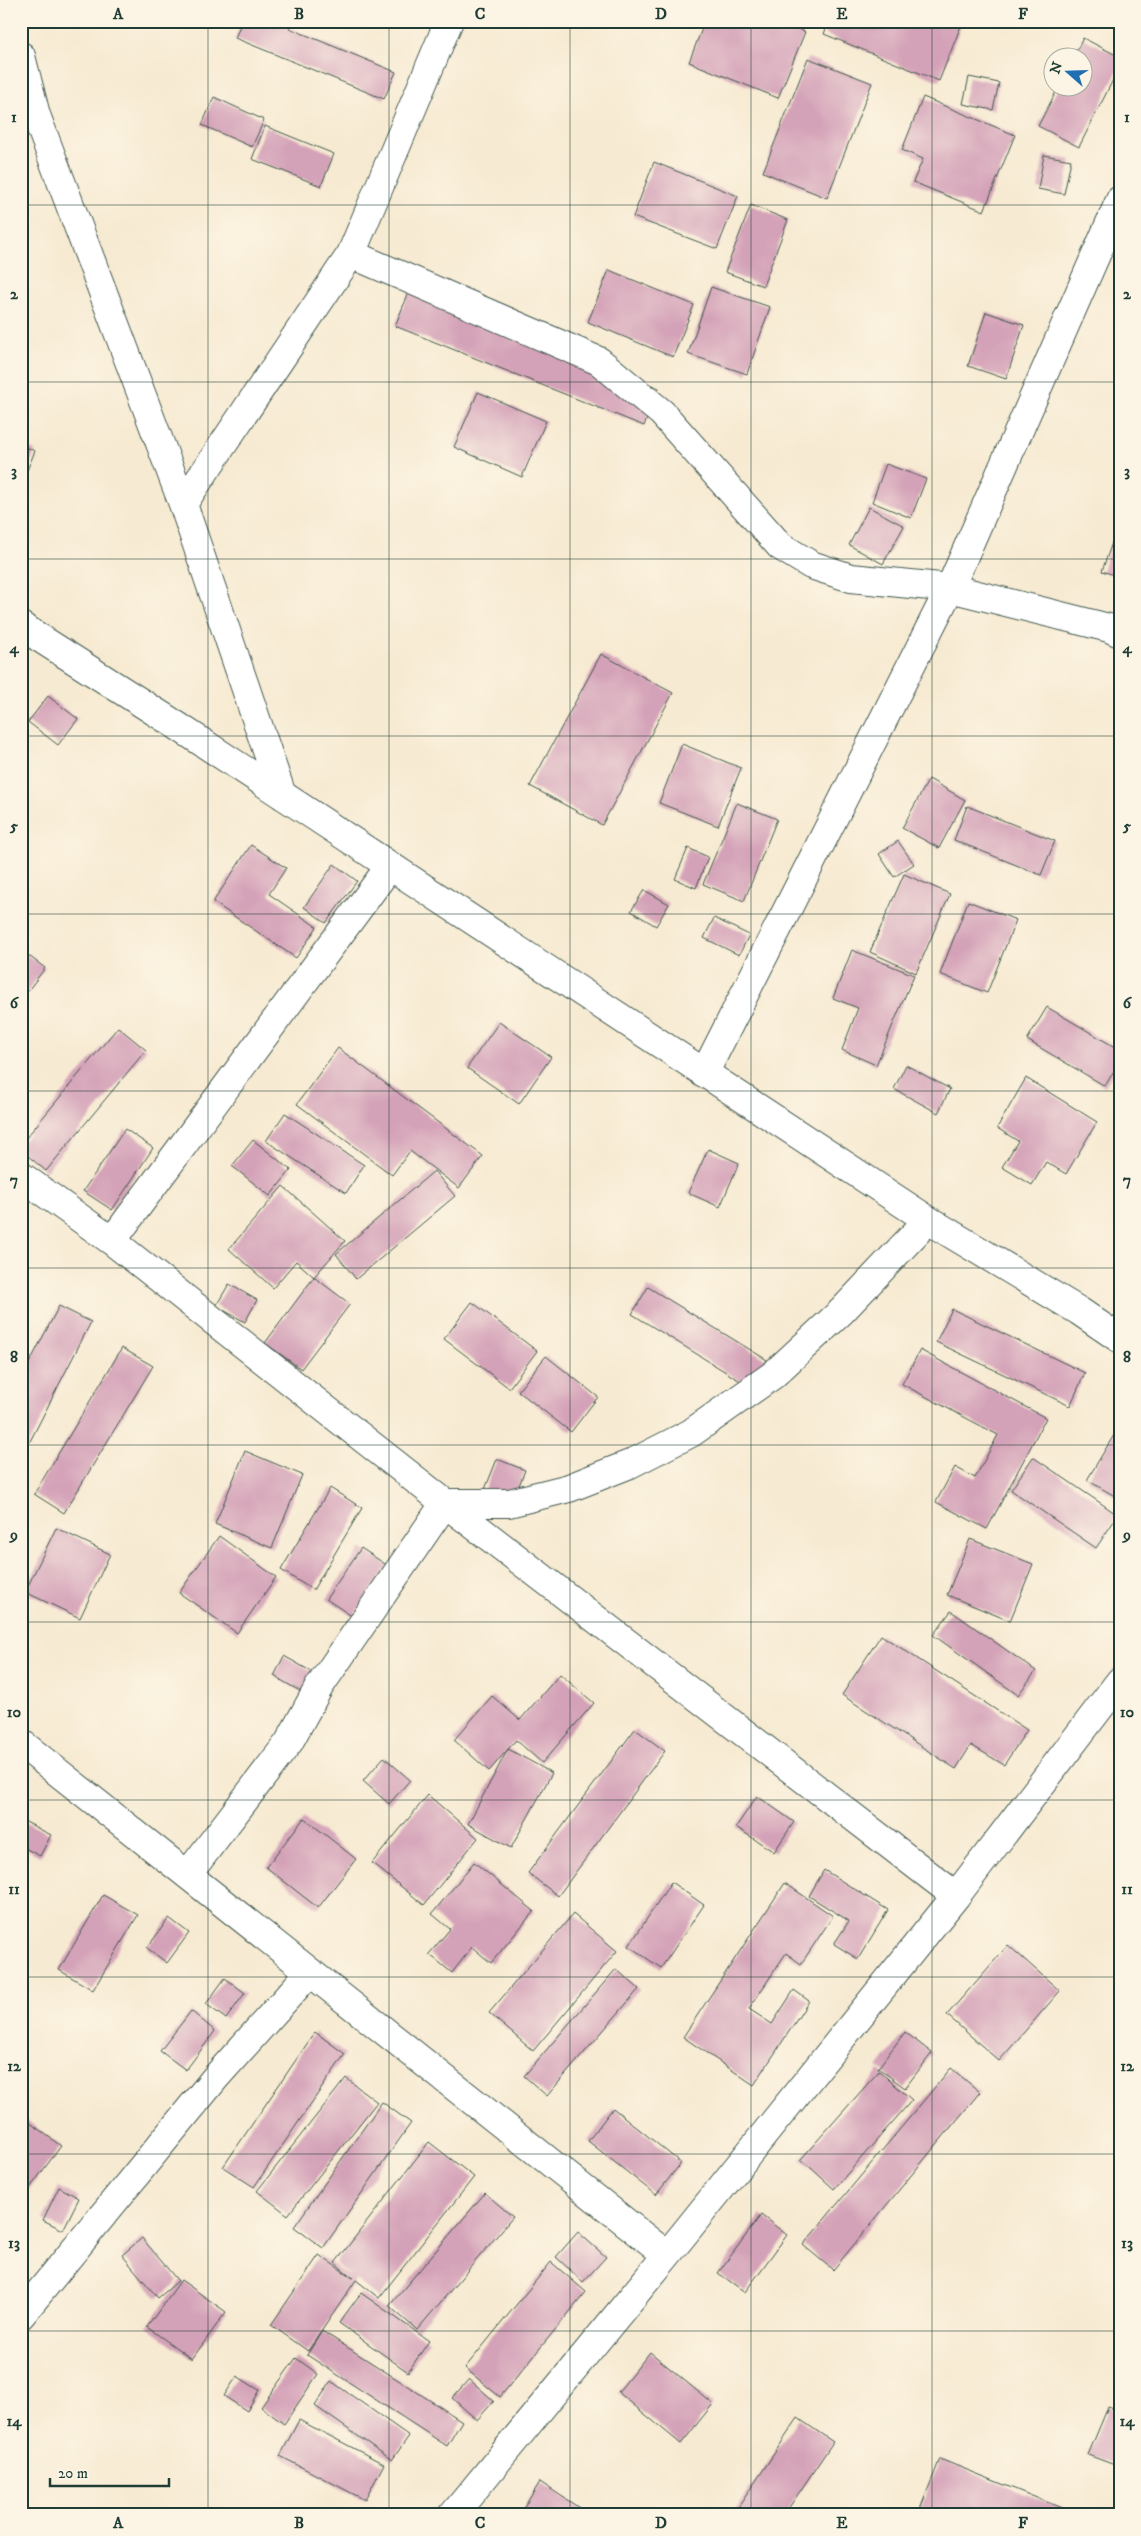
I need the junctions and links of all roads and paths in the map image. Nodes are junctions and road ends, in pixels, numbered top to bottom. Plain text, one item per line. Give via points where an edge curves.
1 (449, 21) edge
2 (21, 56) edge
3 (1120, 200) edge
4 (351, 254) junction
5 (183, 504) junction
6 (950, 588) junction
7 (21, 626) edge
8 (1120, 633) edge
9 (282, 795) junction
10 (390, 866) junction
11 (704, 1074) junction
12 (21, 1176) edge
13 (928, 1220) junction
14 (112, 1241) junction
15 (1120, 1339) edge
16 (445, 1503) junction
17 (1120, 1681) edge
18 (21, 1743) edge
19 (188, 1874) junction
20 (956, 1896) junction
21 (309, 1973) junction
22 (667, 2255) junction
23 (21, 2315) edge
24 (453, 2515) edge

1 - 4 street
2 - 5 street via 36,115
3 - 6 street
4 - 5 street
4 - 6 street via 600,361 662,413 780,546 811,565 851,578
5 - 9 street
6 - 8 street
6 - 11 street
7 - 9 street
9 - 10 street
10 - 11 street
10 - 14 street
11 - 13 street
12 - 14 street
13 - 15 street via 1080,1311
13 - 16 street via 842,1311 773,1375 691,1433 630,1464 569,1488 510,1503
14 - 16 street
16 - 19 street via 319,1686 289,1742
16 - 20 street
17 - 20 street
18 - 19 street
19 - 21 street
20 - 22 street
21 - 22 street
21 - 23 street via 216,2077
22 - 24 street

